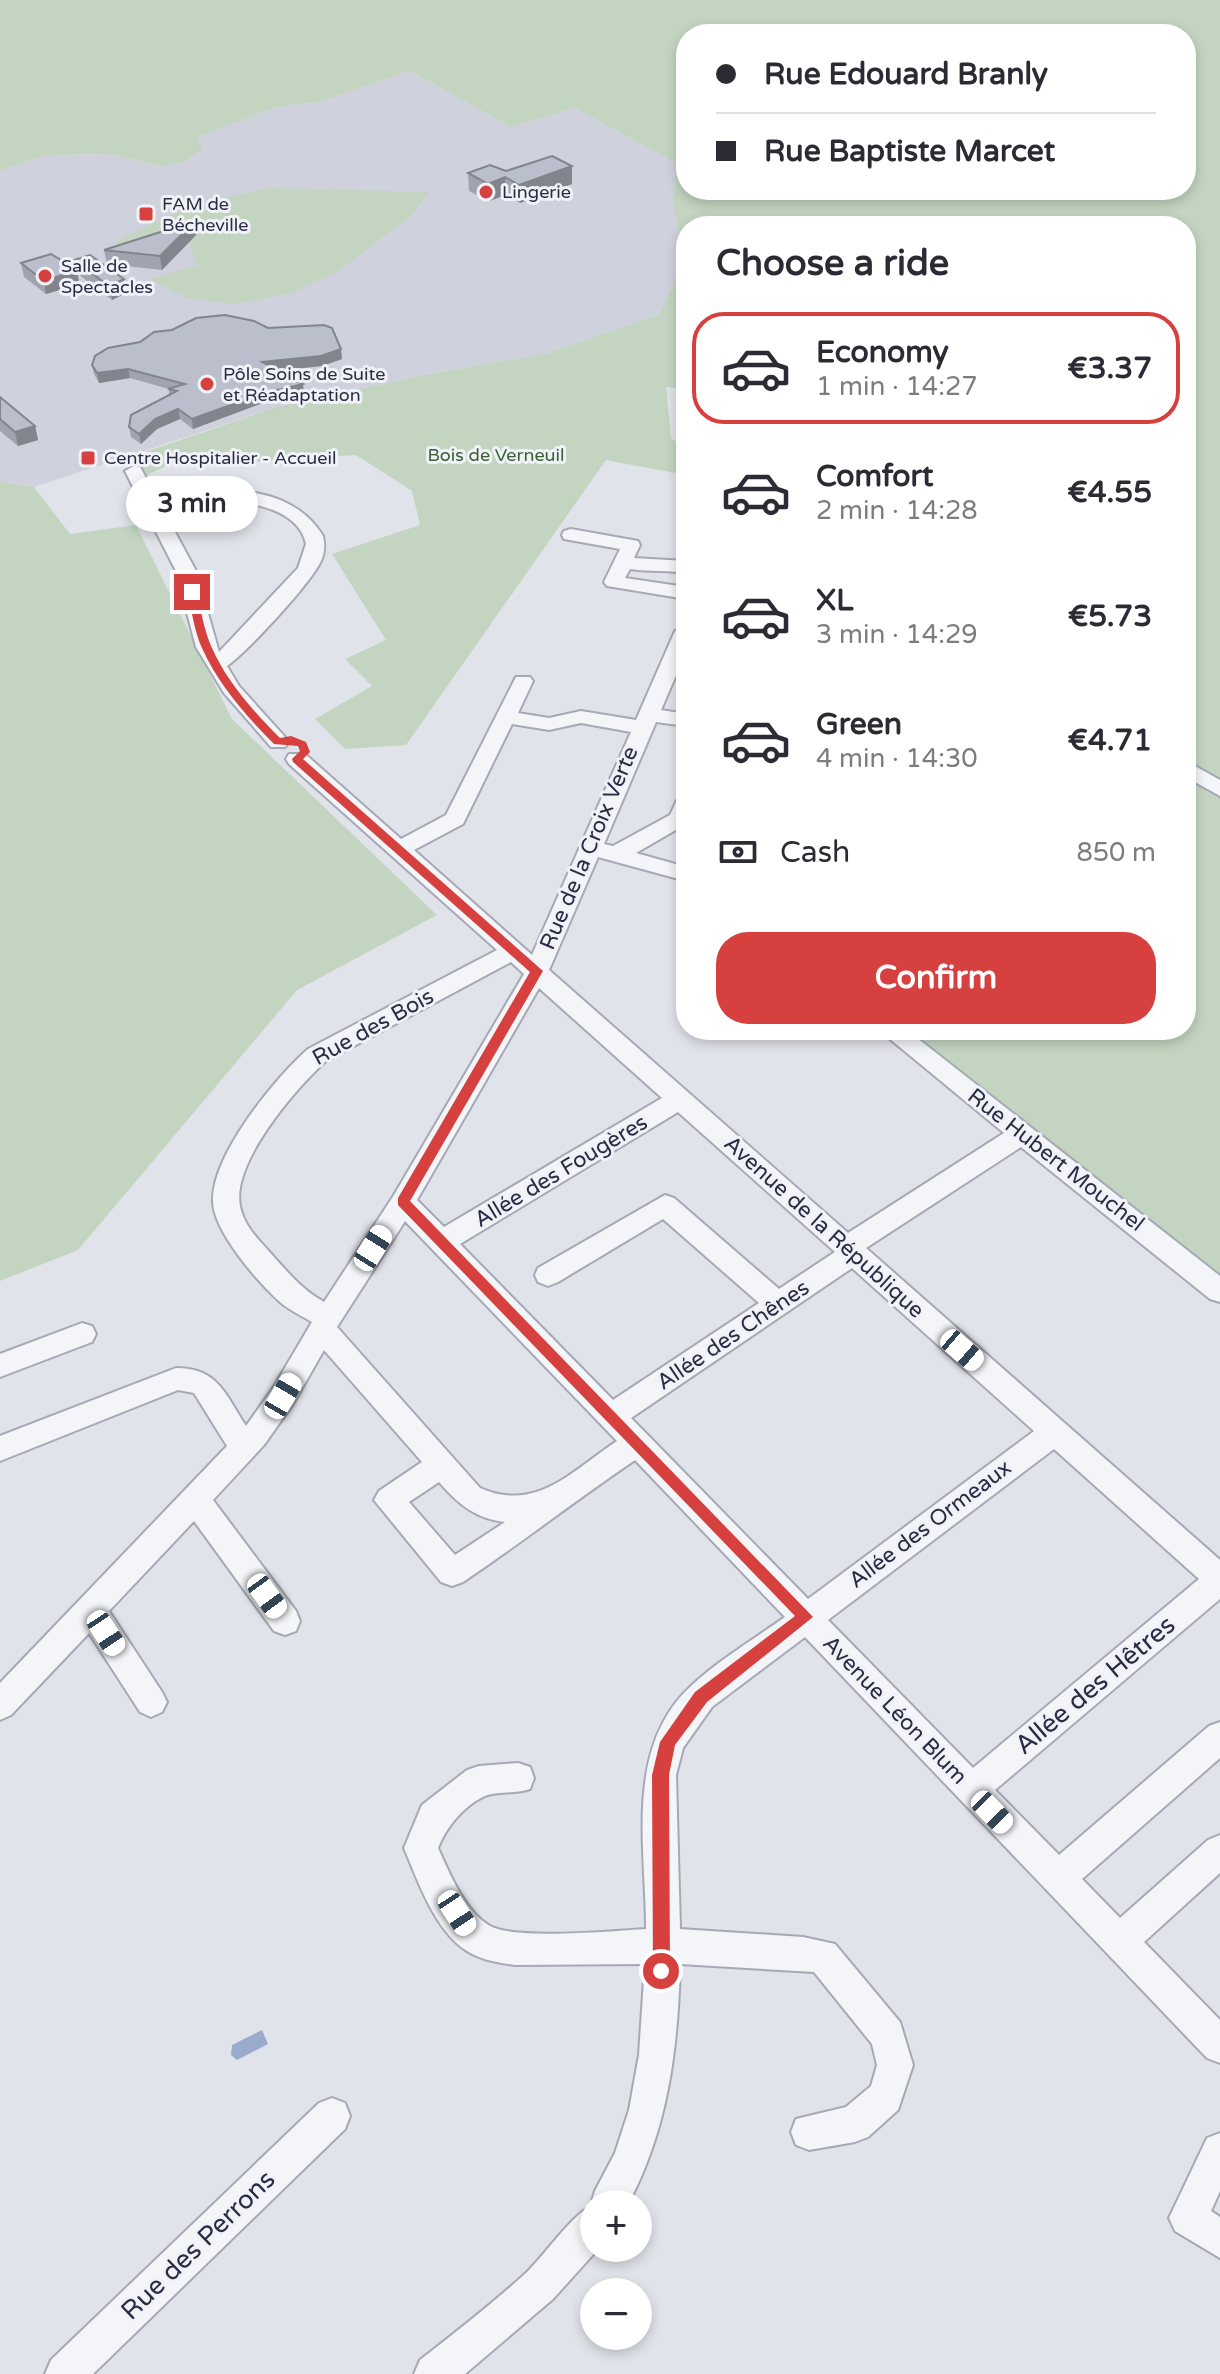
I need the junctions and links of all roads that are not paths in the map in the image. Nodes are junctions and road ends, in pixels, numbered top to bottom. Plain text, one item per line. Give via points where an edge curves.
1 (127, 474) dead end
2 (150, 502) junction
3 (571, 535) dead end
4 (623, 562) junction
5 (676, 566) edge
6 (676, 591) edge
7 (676, 651) edge
8 (216, 664) junction
9 (523, 681) dead end
10 (507, 717) junction
11 (644, 720) junction
12 (676, 720) edge
13 (1196, 774) edge
14 (1220, 789) edge
15 (676, 821) edge
16 (590, 847) junction
17 (399, 849) junction
18 (616, 854) junction
19 (676, 871) edge
20 (513, 951) junction
21 (537, 971) junction
22 (904, 1040) edge
23 (680, 1099) junction
24 (1022, 1134) junction
25 (403, 1202) junction
26 (441, 1242) junction
27 (851, 1250) junction
28 (548, 1275) dead end
29 (1220, 1291) edge
30 (778, 1304) junction
31 (325, 1323) junction
32 (82, 1334) dead end
33 (0, 1366) edge
34 (611, 1417) junction
35 (1055, 1432) junction
36 (637, 1443) junction
37 (244, 1447) junction
38 (0, 1449) edge
39 (441, 1465) junction
40 (195, 1499) junction
41 (544, 1506) junction
42 (1220, 1579) edge
43 (91, 1610) junction
44 (806, 1617) junction
45 (285, 1621) dead end
46 (151, 1702) dead end
47 (0, 1705) edge
48 (1220, 1737) edge
49 (518, 1778) dead end
50 (971, 1790) junction
51 (1220, 1851) edge
52 (1057, 1879) junction
53 (1119, 1942) junction
54 (662, 1946) junction
55 (1220, 2045) edge
56 (332, 2116) dead end
57 (809, 2132) dead end
58 (1220, 2151) edge
59 (614, 2190) edge
60 (1220, 2239) edge
61 (580, 2244) edge
62 (65, 2374) edge
63 (434, 2374) edge

1 - 2 street
2 - 8 street via 186,571 206,647
2 - 8 street via 193,495 247,497 280,507 313,533 311,563 250,634
3 - 4 street via 631,545
4 - 5 street
4 - 6 street via 614,582
7 - 11 street, Rue de la Croix Verte
8 - 17 street, Avenue de la République via 278,742 270,749 272,757 297,759
9 - 10 street
10 - 11 street via 549,724 581,717
10 - 17 street via 455,819
11 - 12 street
11 - 16 street, Rue de la Croix Verte
13 - 14 street
15 - 18 street
16 - 18 street
16 - 21 street, Rue de la Croix Verte
17 - 20 street, Avenue de la République
18 - 19 street
20 - 21 street, Avenue de la République
20 - 31 street, Rue des Bois via 317,1055 292,1077 236,1159 226,1204 235,1230 291,1296
21 - 23 street, Avenue de la République
21 - 25 street, Rue de la Croix Verte
22 - 24 street, Rue Hubert Mouchel
23 - 26 street, Allée des Fougères
23 - 27 street, Avenue de la République
24 - 27 street, Allée des Chênes
24 - 29 street, Rue Hubert Mouchel
25 - 26 street, Avenue Léon Blum
25 - 31 street, Rue de la Croix Verte
26 - 34 street, Avenue Léon Blum
27 - 30 street, Allée des Chênes
27 - 35 street, Avenue de la République
28 - 30 street via 665,1205
30 - 34 street, Allée des Chênes
31 - 37 street, Rue de la Croix Verte via 283,1396
31 - 39 street, Rue des Bois
32 - 33 street
34 - 36 street, Avenue Léon Blum
35 - 42 street, Avenue de la République
35 - 44 street, Allée des Ormeaux
36 - 41 street
36 - 44 street, Avenue Léon Blum
37 - 38 street via 204,1385 176,1379
37 - 40 street, Rue de la Croix Verte
39 - 41 street, Rue des Bois via 470,1497 494,1508
39 - 41 street via 389,1500 452,1573
40 - 43 street, Rue de la Croix Verte
40 - 45 street
42 - 50 street, Allée des Hêtres
43 - 46 street
43 - 47 street, Rue de la Croix Verte
44 - 50 street, Avenue Léon Blum
44 - 54 street, Allée des Ormeaux via 701,1697 668,1742 660,1775
48 - 52 street
49 - 54 street via 479,1781 434,1816 421,1848 471,1933 484,1943 533,1949
50 - 52 street, Avenue Léon Blum
51 - 53 street
52 - 53 street, Avenue Léon Blum
53 - 55 street, Avenue Léon Blum
54 - 57 street via 823,1956 887,2035 895,2065 885,2097 855,2124
54 - 59 street, Allée des Ormeaux via 659,2047 644,2125
56 - 62 street, Rue des Perrons
58 - 60 street via 1188,2218
61 - 63 street via 537,2289

